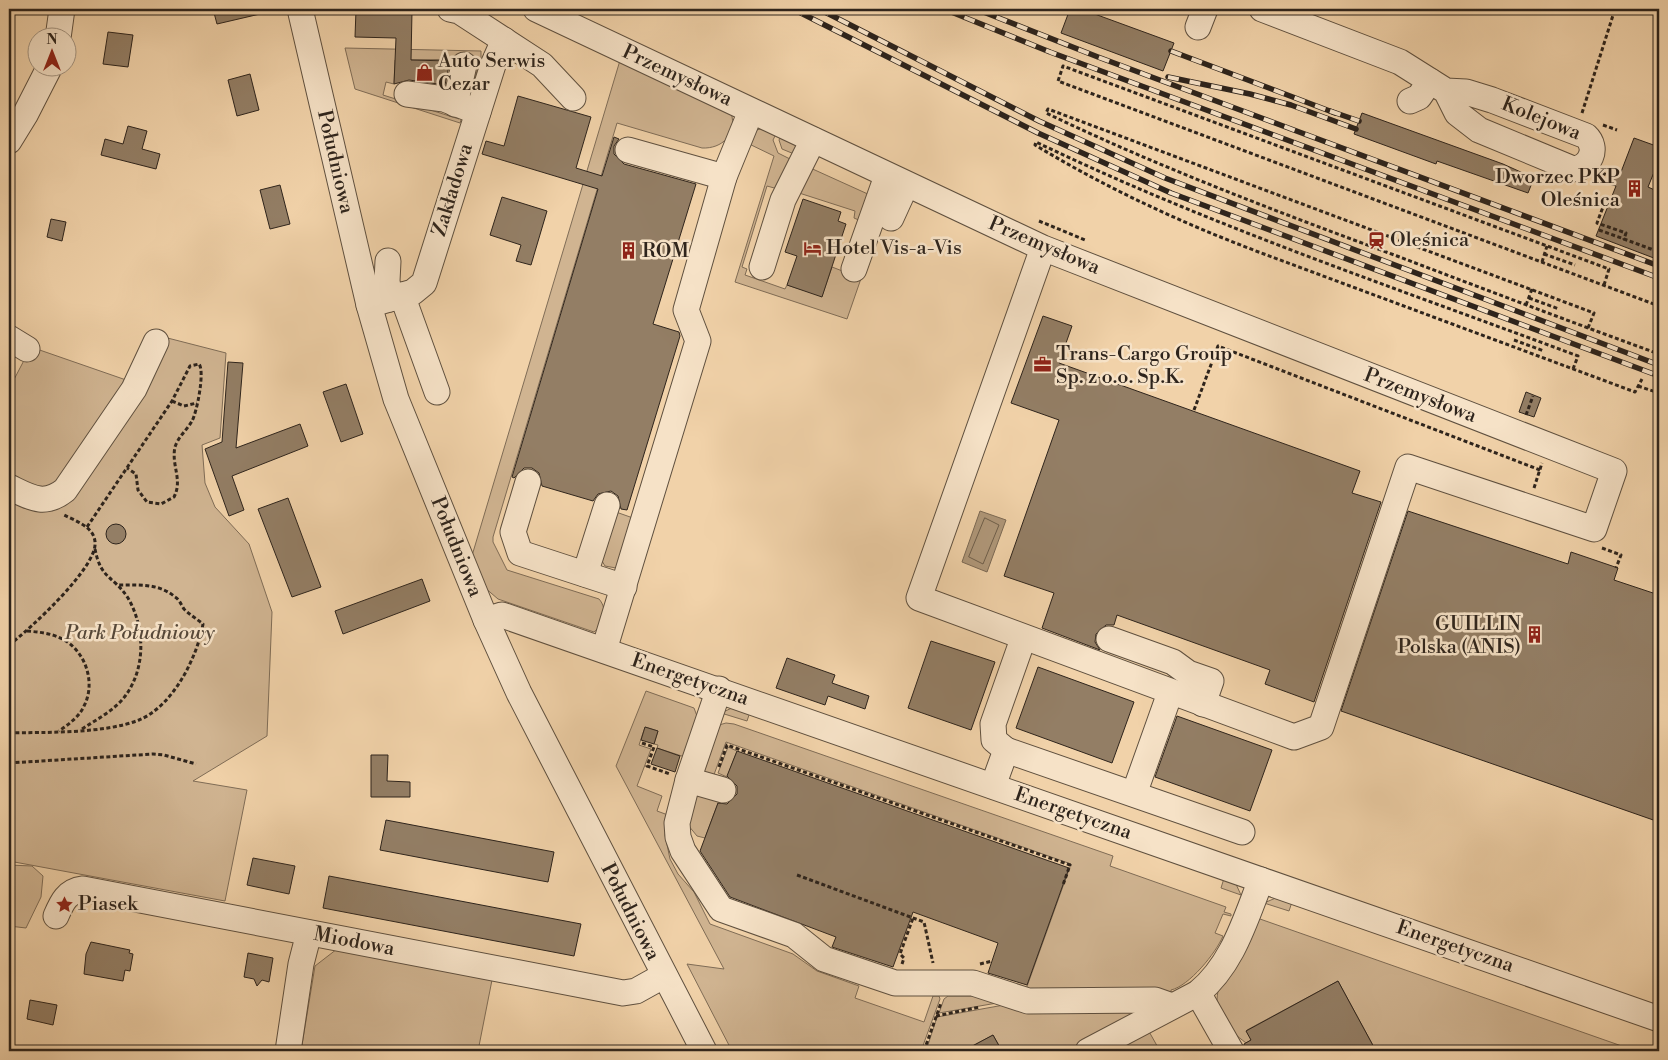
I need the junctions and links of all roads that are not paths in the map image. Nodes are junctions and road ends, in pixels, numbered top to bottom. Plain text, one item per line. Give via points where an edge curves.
1 (62, 9) edge
2 (300, 9) edge
3 (450, 9) edge
4 (536, 9) edge
5 (1262, 9) edge
6 (59, 28) edge
7 (504, 40) junction
8 (464, 65) dead end
9 (44, 78) edge
10 (1438, 86) junction
11 (407, 94) dead end
12 (574, 98) dead end
13 (1410, 101) dead end
14 (466, 108) junction
15 (751, 111) junction
16 (813, 140) junction
17 (9, 141) edge
18 (628, 150) dead end
19 (724, 177) junction
20 (897, 180) junction
21 (891, 218) dead end
22 (1042, 248) junction
23 (388, 261) dead end
24 (762, 267) dead end
25 (854, 269) dead end
26 (387, 300) junction
27 (156, 342) dead end
28 (438, 392) dead end
29 (528, 482) dead end
30 (9, 487) edge
31 (600, 503) dead end
32 (579, 572) junction
33 (624, 587) junction
34 (486, 620) junction
35 (1023, 639) junction
36 (1108, 644) dead end
37 (604, 650) junction
38 (719, 689) junction
39 (1170, 692) junction
40 (1203, 704) junction
41 (1006, 750) junction
42 (688, 780) junction
43 (993, 786) junction
44 (717, 788) road end
45 (1134, 794) junction
46 (1242, 832) dead end
47 (1261, 880) junction
48 (56, 916) dead end
49 (309, 933) junction
50 (663, 976) junction
51 (1198, 993) junction
52 (1172, 1006) junction
53 (1659, 1019) edge
54 (288, 1051) edge
55 (704, 1051) edge
56 (1088, 1051) edge
57 (1231, 1051) edge

1 - 6 street
2 - 26 street, Południowa
3 - 7 street via 459,11
4 - 15 street, Przemysłowa
5 - 10 street, Kolejowa via 1400,62
7 - 12 street via 542,65
7 - 14 street, Zakładowa
8 - 14 street
9 - 17 street
10 - 10 street, Kolejowa via 1457,113 1486,134 1573,169 1586,165 1593,147 1586,136 1492,100
10 - 13 street
11 - 14 street via 444,99
14 - 26 street, Zakładowa via 424,283
15 - 16 street, Przemysłowa
15 - 19 street
16 - 20 street, Przemysłowa
16 - 24 street via 783,200
18 - 19 street
19 - 33 street via 686,310 698,341
20 - 21 street
20 - 22 street, Przemysłowa
20 - 25 street
22 - 35 street via 918,598
22 - 40 street, Przemysłowa via 1614,471 1594,529 1408,467 1321,727 1294,736
23 - 26 street
26 - 28 street
26 - 34 street, Południowa via 396,399
27 - 30 street via 134,389 65,490 55,498 43,500
29 - 32 street via 513,532 520,553
31 - 32 street
32 - 33 street
33 - 37 street
34 - 37 street, Energetyczna via 502,615
34 - 50 street, Południowa via 519,693
35 - 39 street
35 - 41 street via 993,724 994,740
36 - 40 street via 1173,662 1188,673 1211,681
37 - 38 street, Energetyczna
38 - 42 street
38 - 43 street, Energetyczna
39 - 40 street
39 - 45 street
41 - 43 street
41 - 45 street
42 - 44 street
42 - 52 street via 679,815 678,837 683,851 721,909 794,935 824,959 895,983 972,983 1028,1001 1155,1000
43 - 47 street, Energetyczna
45 - 46 street
47 - 51 street via 1233,949 1210,983
47 - 53 street, Energetyczna
48 - 49 street, Miodowa via 65,898 75,890 83,889
49 - 50 street, Miodowa via 623,993 636,991
49 - 54 street
50 - 55 street, Południowa
51 - 52 street
51 - 57 street
52 - 56 street

